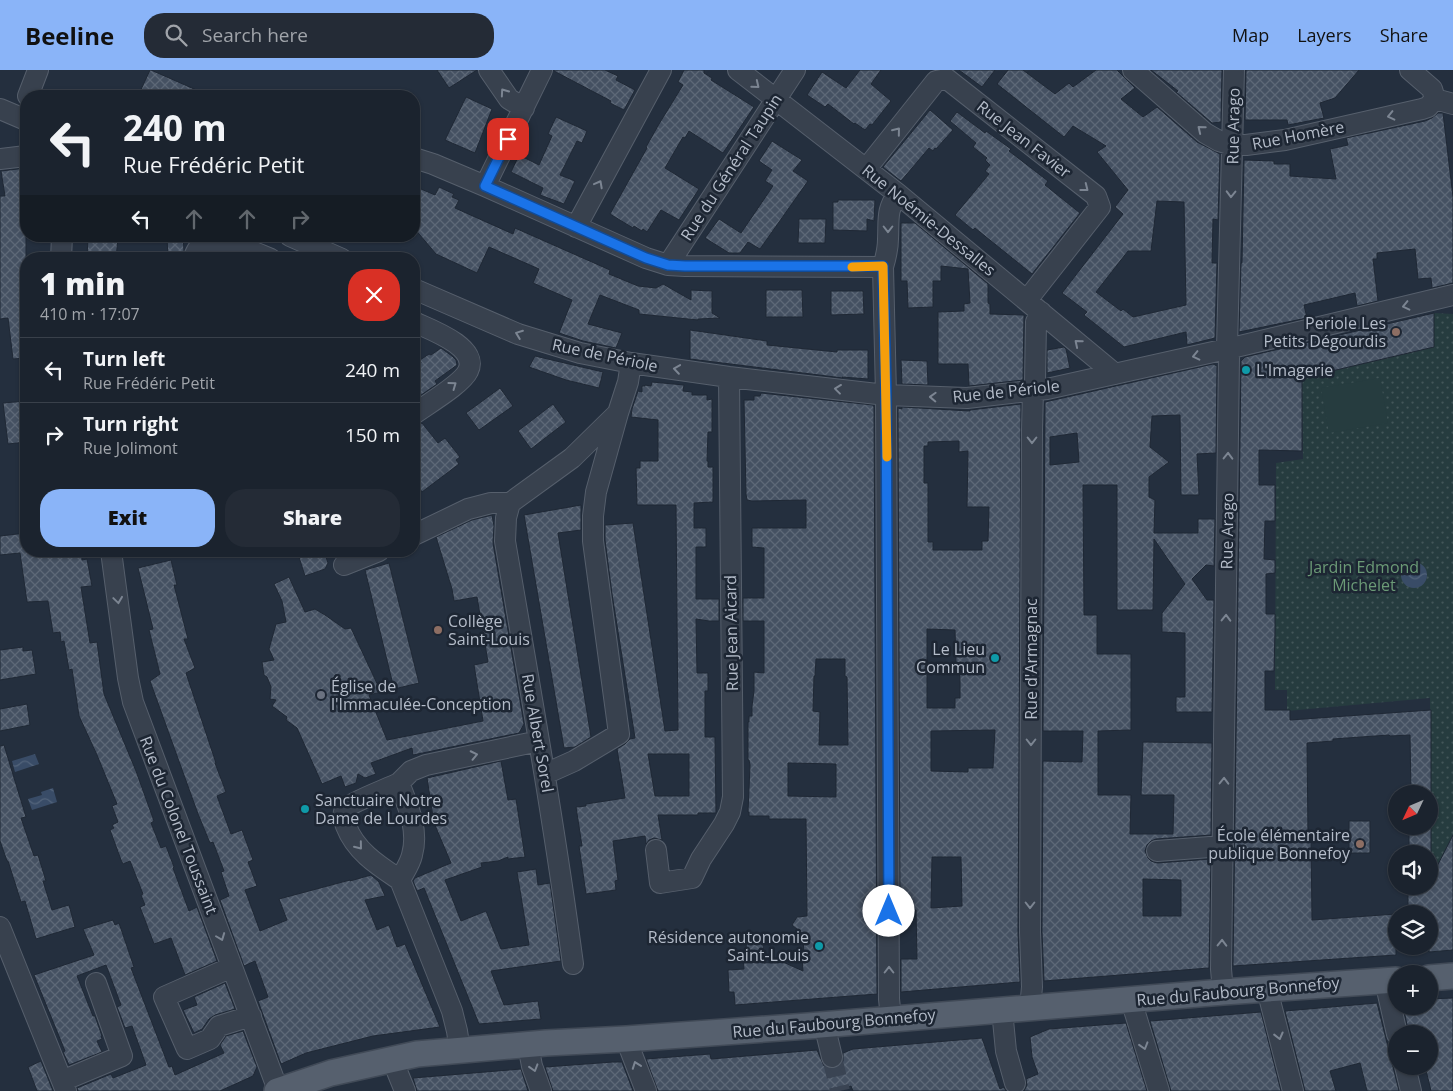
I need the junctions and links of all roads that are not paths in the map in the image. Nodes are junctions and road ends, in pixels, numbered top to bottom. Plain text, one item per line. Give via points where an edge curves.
1 (38, 70) edge
2 (489, 70) edge
3 (542, 70) edge
4 (661, 70) edge
5 (738, 70) edge
6 (795, 70) edge
7 (1234, 70) edge
8 (1410, 70) edge
9 (1135, 71) edge
10 (30, 90) edge
11 (775, 100) junction
12 (1444, 101) edge
13 (524, 108) junction
14 (0, 109) edge
15 (20, 112) edge
16 (1232, 145) junction
17 (20, 157) edge
18 (0, 159) edge
19 (420, 160) edge
20 (866, 169) junction
21 (485, 186) junction
22 (898, 194) junction
23 (576, 227) junction
24 (206, 242) edge
25 (206, 242) edge
26 (221, 242) edge
27 (221, 242) edge
28 (304, 242) edge
29 (196, 252) edge
30 (255, 252) edge
31 (326, 252) edge
32 (668, 265) junction
33 (883, 266) junction
34 (420, 292) edge
35 (1453, 295) edge
36 (1034, 306) junction
37 (420, 325) edge
38 (1227, 348) junction
39 (631, 363) junction
40 (1115, 374) junction
41 (729, 377) junction
42 (1033, 391) junction
43 (886, 395) junction
44 (420, 410) edge
45 (618, 413) junction
46 (510, 503) junction
47 (420, 532) edge
48 (112, 557) edge
49 (363, 557) edge
50 (344, 564) dead end
51 (539, 741) junction
52 (545, 774) junction
53 (399, 783) junction
54 (1223, 846) junction
55 (656, 850) dead end
56 (1157, 850) dead end
57 (400, 880) junction
58 (0, 928) edge
59 (572, 964) dead end
60 (232, 967) junction
61 (1453, 976) edge
62 (1438, 977) edge
63 (1388, 981) edge
64 (96, 983) dead end
65 (1267, 989) junction
66 (1223, 992) junction
67 (1130, 1000) junction
68 (1030, 1008) junction
69 (1002, 1010) junction
70 (251, 1016) junction
71 (891, 1018) junction
72 (824, 1024) junction
73 (626, 1039) junction
74 (528, 1045) junction
75 (460, 1052) junction
76 (832, 1057) tunnel mouth
77 (392, 1059) junction
78 (1407, 1075) edge
79 (1015, 1083) dead end
80 (64, 1086) edge
81 (277, 1091) edge
82 (405, 1091) edge
83 (541, 1091) edge
84 (646, 1091) edge
85 (1159, 1091) edge
86 (1293, 1091) edge
87 (1411, 1091) edge

1 - 10 street
13 -> 2 street via 509,99
3 - 13 street
23 -> 4 street
5 -> 11 street, Rue Noémie-Dessalles
6 - 11 street, Rue du Général Taupin
7 - 16 street, Rue Arago
8 - 12 street
16 -> 9 street, Rue Homère via 1205,133
11 - 20 street, Rue Noémie-Dessalles
11 - 32 street, Rue du Général Taupin
12 -> 16 street, Rue Homère via 1422,109 1285,140
13 - 21 street
14 - 15 street
16 -> 38 street, Rue Arago
17 - 18 street
19 - 21 street
20 - 22 street, Rue Noémie-Dessalles
20 -> 36 street, Rue Jean Favier via 936,81 947,79 1096,196 1100,207
21 - 23 street
22 -> 33 street via 888,215 887,252
22 - 36 street, Rue Noémie-Dessalles
23 - 32 street
24 - 27 street
25 - 29 street
26 - 30 street
28 - 31 street
32 - 33 street
33 - 43 street
39 -> 34 street, Rue de Périole via 580,353 518,334
35 -> 38 street, Rue de Périole
40 -> 36 street, Rue Noémie-Dessalles
36 - 42 street, Rue d'Armagnac
44 -> 37 street via 460,381 470,362 458,344
38 -> 40 street, Rue de Périole
54 -> 38 street, Rue Arago
41 -> 39 street, Rue de Périole
39 - 45 street
40 - 42 street, Rue de Périole
43 -> 41 street, Rue de Périole
41 - 55 street, Rue Jean Aicard via 733,797 724,824 692,878 660,883
42 -> 43 street, Rue de Périole via 967,398
42 -> 68 street, Rue d'Armagnac
71 -> 43 street
45 - 46 street via 572,458
45 - 52 street via 596,492 593,541 619,734
46 - 47 street via 491,503 468,509
46 - 51 street, Rue Albert Sorel via 505,541
48 -> 60 street, Rue du Colonel Toussaint via 133,702
49 - 50 street
51 - 52 street, Rue Albert Sorel
53 -> 51 street via 411,771 426,765
52 - 59 street, Rue Albert Sorel
53 - 57 street via 412,817 414,835 412,855
53 -> 57 street via 347,807 344,821 368,858
54 - 56 street
66 -> 54 street, Rue Arago
57 - 75 street via 452,1011
58 - 80 street
60 - 70 street, Rue du Colonel Toussaint
60 - 70 street via 164,997 187,1050 210,1039 218,1026
61 - 62 main road
63 - 65 main road, Rue du Faubourg Bonnefoy
64 - 80 street via 122,1056
65 - 66 main road, Rue du Faubourg Bonnefoy
65 -> 86 street
66 - 67 main road, Rue du Faubourg Bonnefoy
67 - 68 main road, Rue du Faubourg Bonnefoy
67 -> 85 street
68 - 69 main road, Rue du Faubourg Bonnefoy
69 - 71 main road, Rue du Faubourg Bonnefoy
69 - 79 street via 1006,1051
70 - 81 street, Rue du Colonel Toussaint
71 - 72 main road, Rue du Faubourg Bonnefoy
72 - 73 main road, Rue du Faubourg Bonnefoy
72 - 76 street
73 - 74 main road, Rue du Faubourg Bonnefoy
84 -> 73 street
74 - 75 main road, Rue du Faubourg Bonnefoy
74 -> 83 street
75 - 77 main road, Rue du Faubourg Bonnefoy
77 - 81 main road, Rue du Faubourg Bonnefoy via 331,1073
77 - 82 street
78 - 87 street

